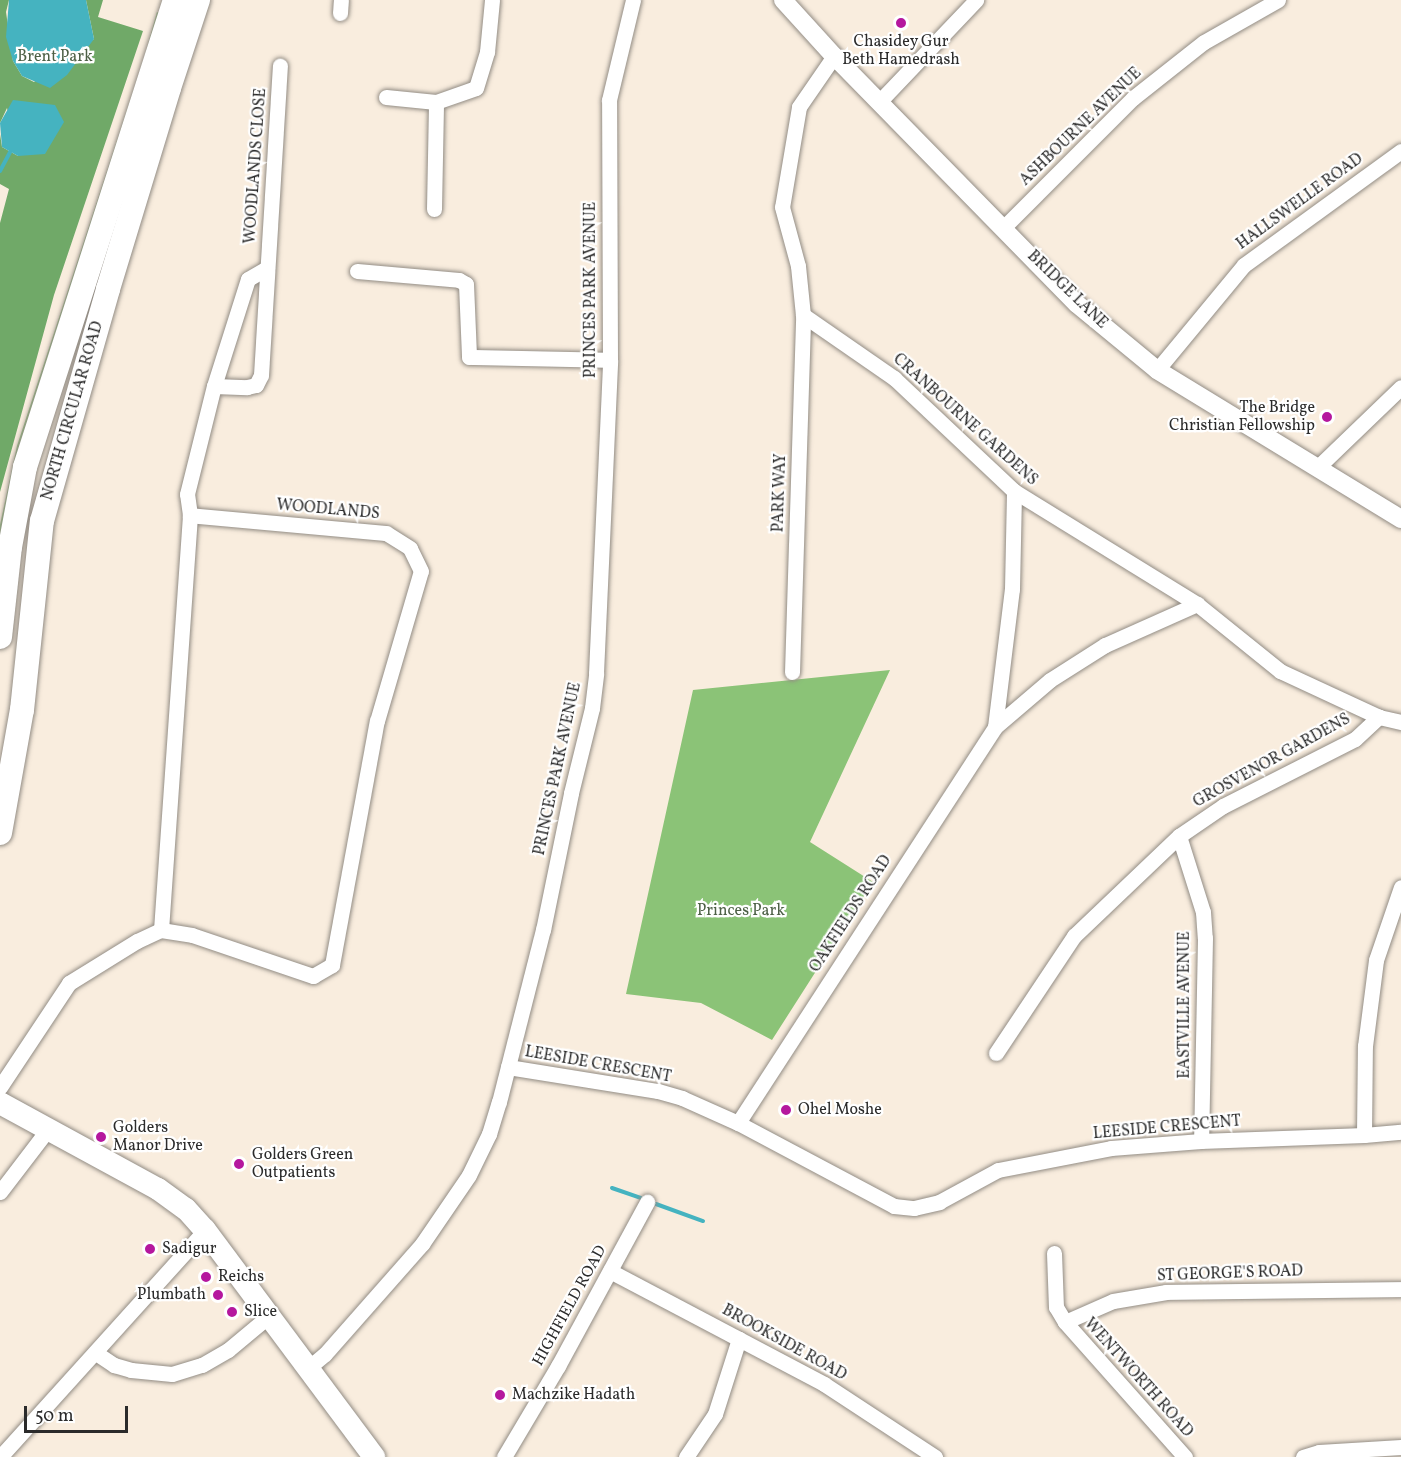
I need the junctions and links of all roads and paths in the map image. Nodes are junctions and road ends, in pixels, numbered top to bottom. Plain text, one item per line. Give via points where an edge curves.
1 (175, 0) edge
2 (198, 0) edge
3 (492, 0) edge
4 (633, 0) edge
5 (783, 0) edge
6 (976, 0) edge
7 (1278, 0) edge
8 (834, 56) junction
9 (280, 66) dead end
10 (386, 97) dead end
11 (436, 102) junction
12 (879, 102) junction
13 (1401, 151) edge
14 (435, 209) dead end
15 (1004, 227) junction
16 (267, 268) junction
17 (357, 271) dead end
18 (803, 315) junction
19 (610, 360) junction
20 (1157, 370) junction
21 (214, 386) junction
22 (1401, 387) edge
23 (1318, 467) junction
24 (1014, 492) junction
25 (190, 515) junction
26 (1401, 519) edge
27 (1197, 604) junction
28 (0, 637) edge
29 (792, 672) dead end
30 (1379, 717) junction
31 (1401, 722) edge
32 (995, 727) junction
33 (0, 832) edge
34 (1179, 836) junction
35 (1401, 887) edge
36 (161, 930) junction
37 (996, 1053) dead end
38 (508, 1067) junction
39 (0, 1087) edge
40 (0, 1103) edge
41 (738, 1123) junction
42 (49, 1128) junction
43 (1401, 1132) edge
44 (1364, 1135) junction
45 (1201, 1141) junction
46 (0, 1192) edge
47 (647, 1202) dead end
48 (205, 1230) junction
49 (1054, 1253) dead end
50 (610, 1270) junction
51 (1401, 1289) edge
52 (270, 1315) junction
53 (1065, 1322) junction
54 (739, 1339) junction
55 (96, 1353) junction
56 (307, 1369) junction
57 (1401, 1447) edge
58 (927, 1455) edge
59 (0, 1457) edge
60 (374, 1457) edge
61 (504, 1457) edge
62 (686, 1457) edge
63 (1185, 1457) edge
64 (1303, 1457) edge

1 - 28 highway, NORTH CIRCULAR ROAD via 25,467 10,547
2 - 33 highway, NORTH CIRCULAR ROAD via 111,278 42,521 22,710
3 - 11 street via 487,52 476,88
4 - 19 street, PRINCES PARK AVENUE via 609,100
5 - 8 street, BRIDGE LANE
6 - 12 street
7 - 15 street, ASHBOURNE AVENUE via 1204,42 1133,98
8 - 12 street, BRIDGE LANE
8 - 18 street via 799,107 782,207 798,266
9 - 16 street, WOODLANDS CLOSE
10 - 11 street
11 - 14 street
12 - 15 street, BRIDGE LANE
13 - 20 street, HALLSWELLE ROAD via 1244,265
15 - 20 street, BRIDGE LANE via 1077,304
16 - 21 street, WOODLANDS CLOSE via 248,279
16 - 21 street, WOODLANDS CLOSE via 261,375 256,385
17 - 19 street via 459,280 466,284 470,357
18 - 24 street, CRANBOURNE GARDENS via 894,378
18 - 29 street, PARK WAY
19 - 38 street, PRINCES PARK AVENUE via 595,691 543,930
20 - 23 street, BRIDGE LANE
21 - 25 street, WOODLANDS CLOSE via 187,494
22 - 23 street
23 - 26 street, BRIDGE LANE
24 - 27 street, CRANBOURNE GARDENS
24 - 32 street, OAKFIELDS ROAD via 1012,589
25 - 36 street
25 - 36 street, WOODLANDS via 386,533 410,548 421,571 377,721 332,965 313,976 192,936
27 - 30 street, CRANBOURNE GARDENS via 1280,671
27 - 32 street, OAKFIELDS ROAD via 1105,645 1050,680
30 - 31 street, CRANBOURNE GARDENS
30 - 34 street, GROSVENOR GARDENS via 1355,739 1223,806
32 - 41 street, OAKFIELDS ROAD
34 - 37 street, GROSVENOR GARDENS via 1074,936
34 - 45 street, EASTVILLE AVENUE via 1203,912 1205,938
35 - 44 street via 1376,960 1365,1046
36 - 39 street via 69,983
38 - 41 street, LEESIDE CRESCENT via 658,1091
38 - 56 street, PRINCES PARK AVENUE via 489,1134 469,1175 422,1245
40 - 42 main road
41 - 45 street, LEESIDE CRESCENT via 894,1206 914,1208 939,1202 998,1170 1111,1148
42 - 46 street
42 - 48 main road via 158,1189 186,1209
43 - 44 street, LEESIDE CRESCENT
44 - 45 street, LEESIDE CRESCENT
47 - 50 street, HIGHFIELD ROAD
48 - 52 main road
48 - 55 street
49 - 53 street via 1056,1307
50 - 54 street, BROOKSIDE ROAD
50 - 61 street, HIGHFIELD ROAD
51 - 53 street, ST GEORGE'S ROAD via 1166,1292 1113,1301
52 - 55 street via 228,1350 202,1365 172,1374 131,1370
52 - 56 main road
53 - 63 street, WENTWORTH ROAD
54 - 58 street, BROOKSIDE ROAD via 824,1384
54 - 62 street via 715,1414
55 - 59 street
56 - 60 main road
57 - 64 street via 1319,1452

